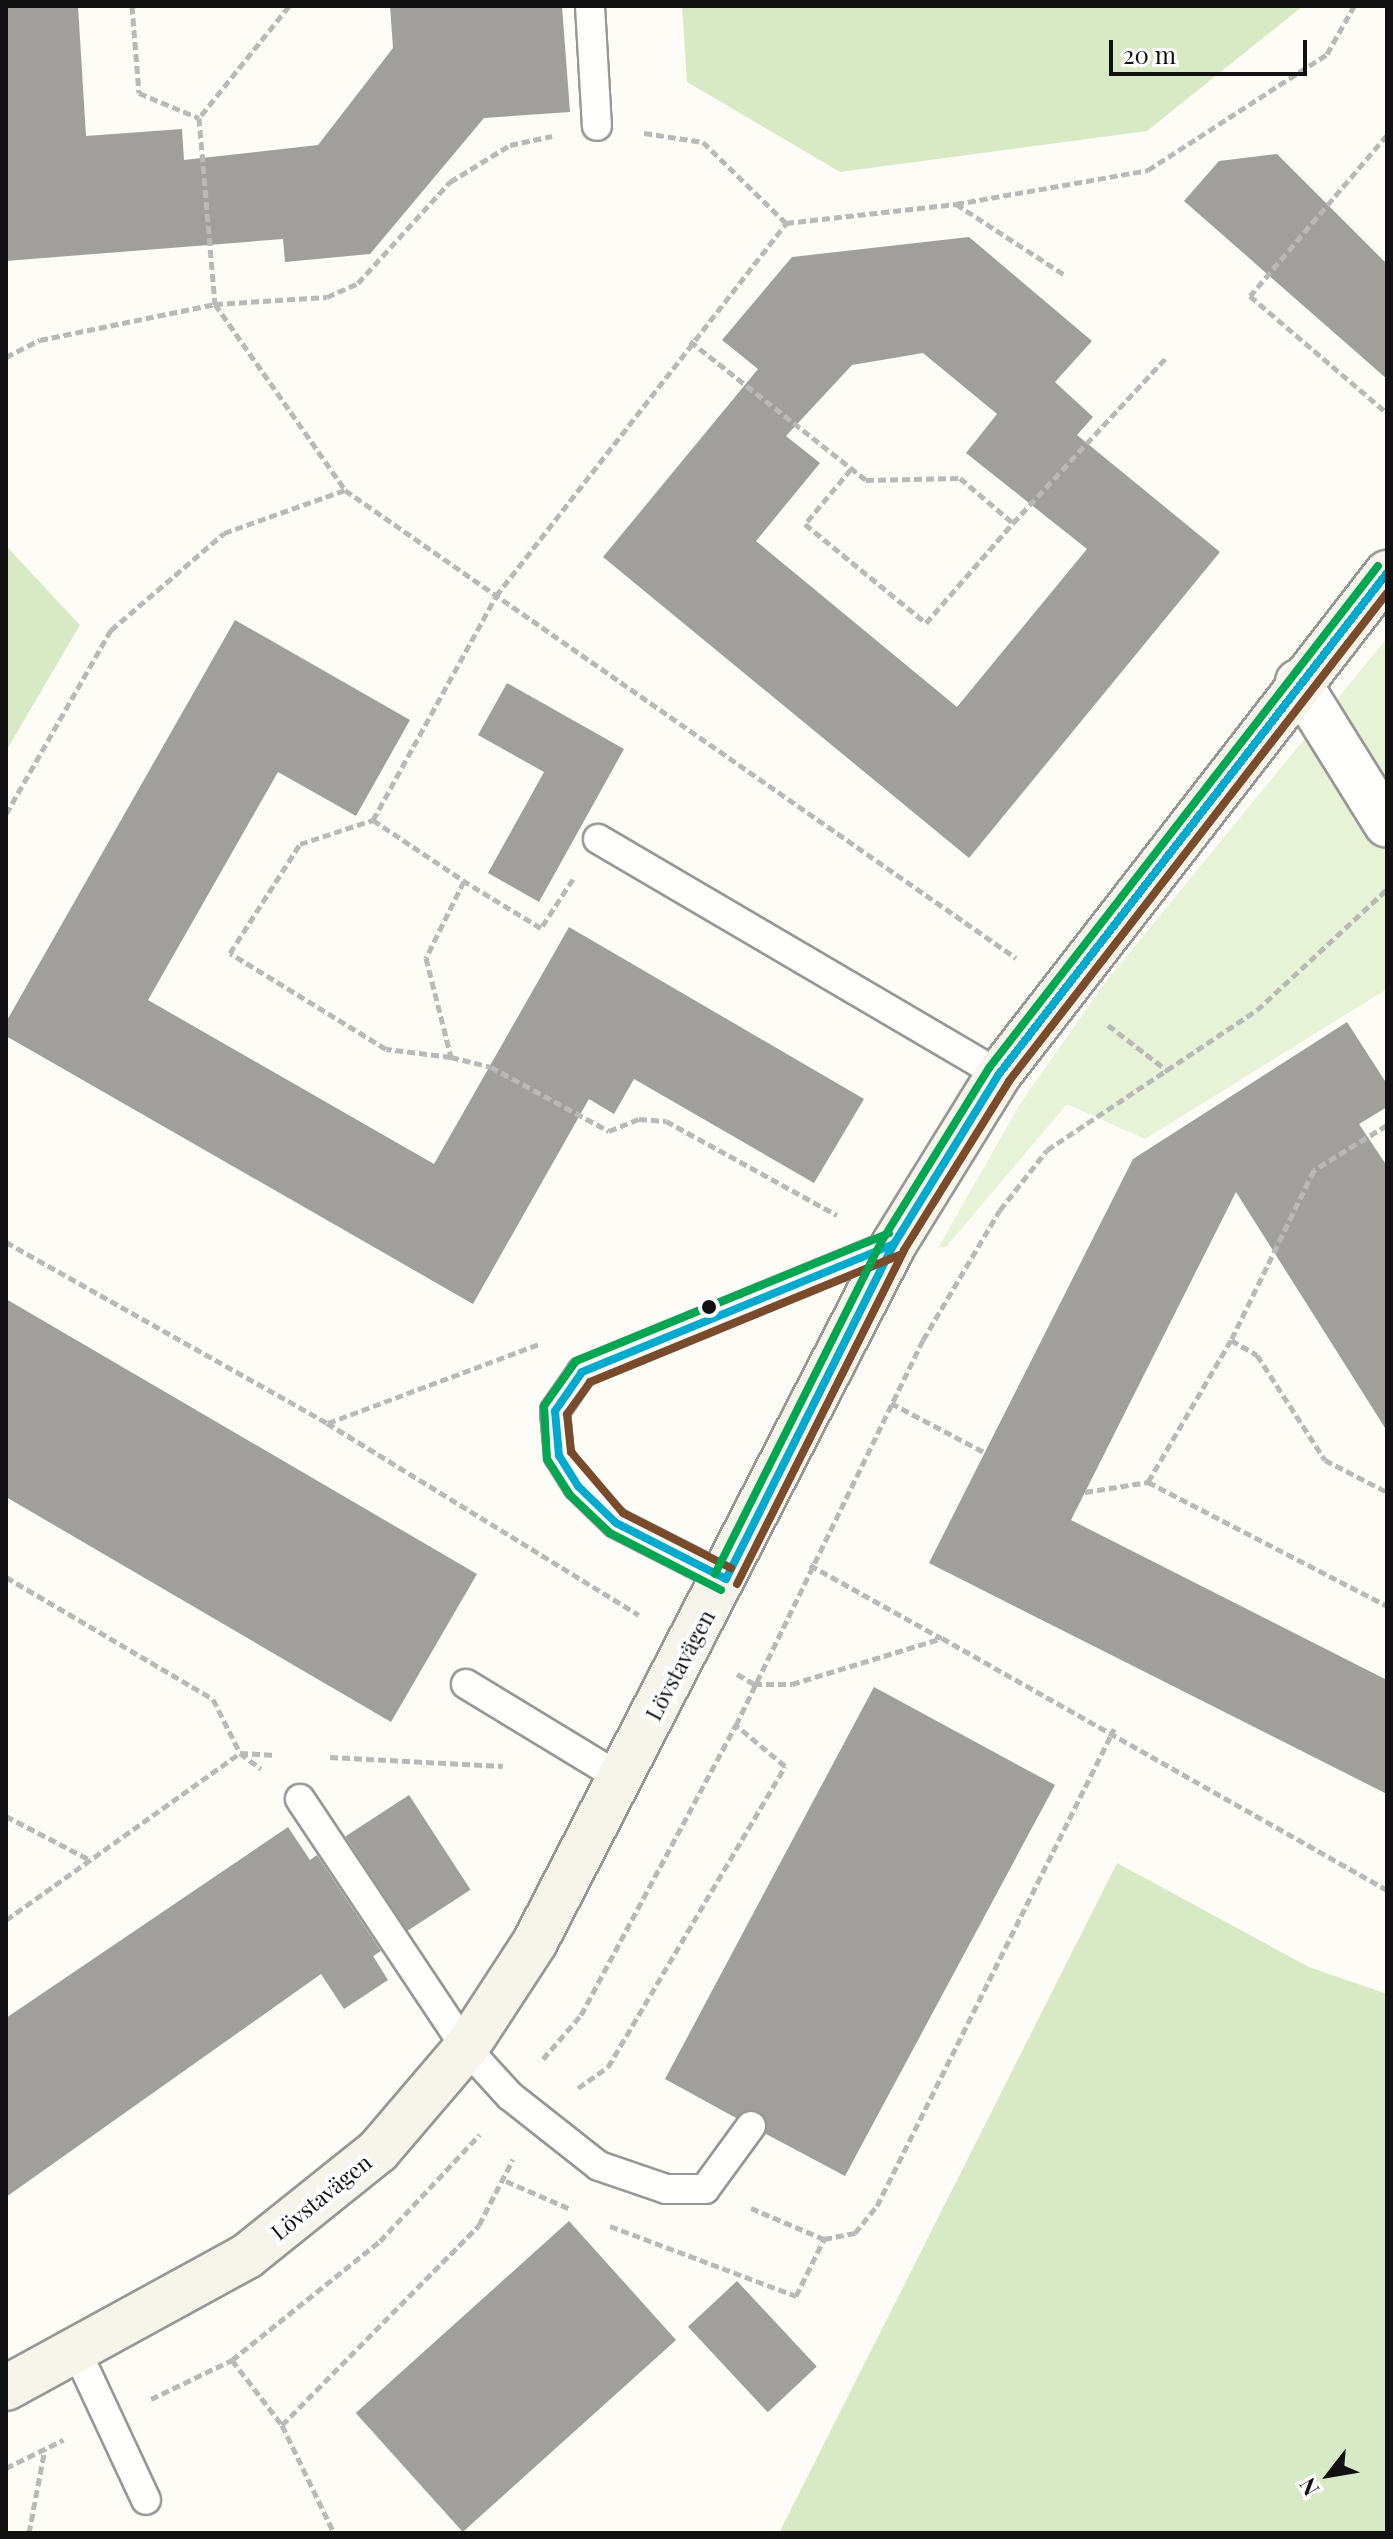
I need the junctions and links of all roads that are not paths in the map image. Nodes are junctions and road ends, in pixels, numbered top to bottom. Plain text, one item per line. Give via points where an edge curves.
1 (590, 6) edge
2 (597, 126) road end
3 (1387, 573) edge
4 (1298, 682) junction
5 (1387, 825) edge
6 (598, 839) road end
7 (999, 1074) junction
8 (894, 1244) junction
9 (726, 1579) junction
10 (466, 1684) dead end
11 (619, 1777) junction
12 (300, 1799) dead end
13 (466, 2048) junction
14 (751, 2126) dead end
15 (77, 2352) junction
16 (6, 2388) edge
17 (146, 2500) dead end

1 - 2 lane
3 - 4 street, Lövstavägen
4 - 5 street
4 - 7 street, Lövstavägen
6 - 7 lane
7 - 8 street, Lövstavägen
8 - 9 street, Lövstavägen
8 - 9 lane via 582,1372 555,1411 559,1456 578,1486 616,1523
9 - 11 street, Lövstavägen
10 - 11 lane
11 - 13 street, Lövstavägen via 535,1942
12 - 13 lane
13 - 14 lane via 540,2121 599,2166 666,2189 705,2189
13 - 15 street, Lövstavägen via 378,2151 247,2256
15 - 16 street, Lövstavägen
15 - 17 lane

